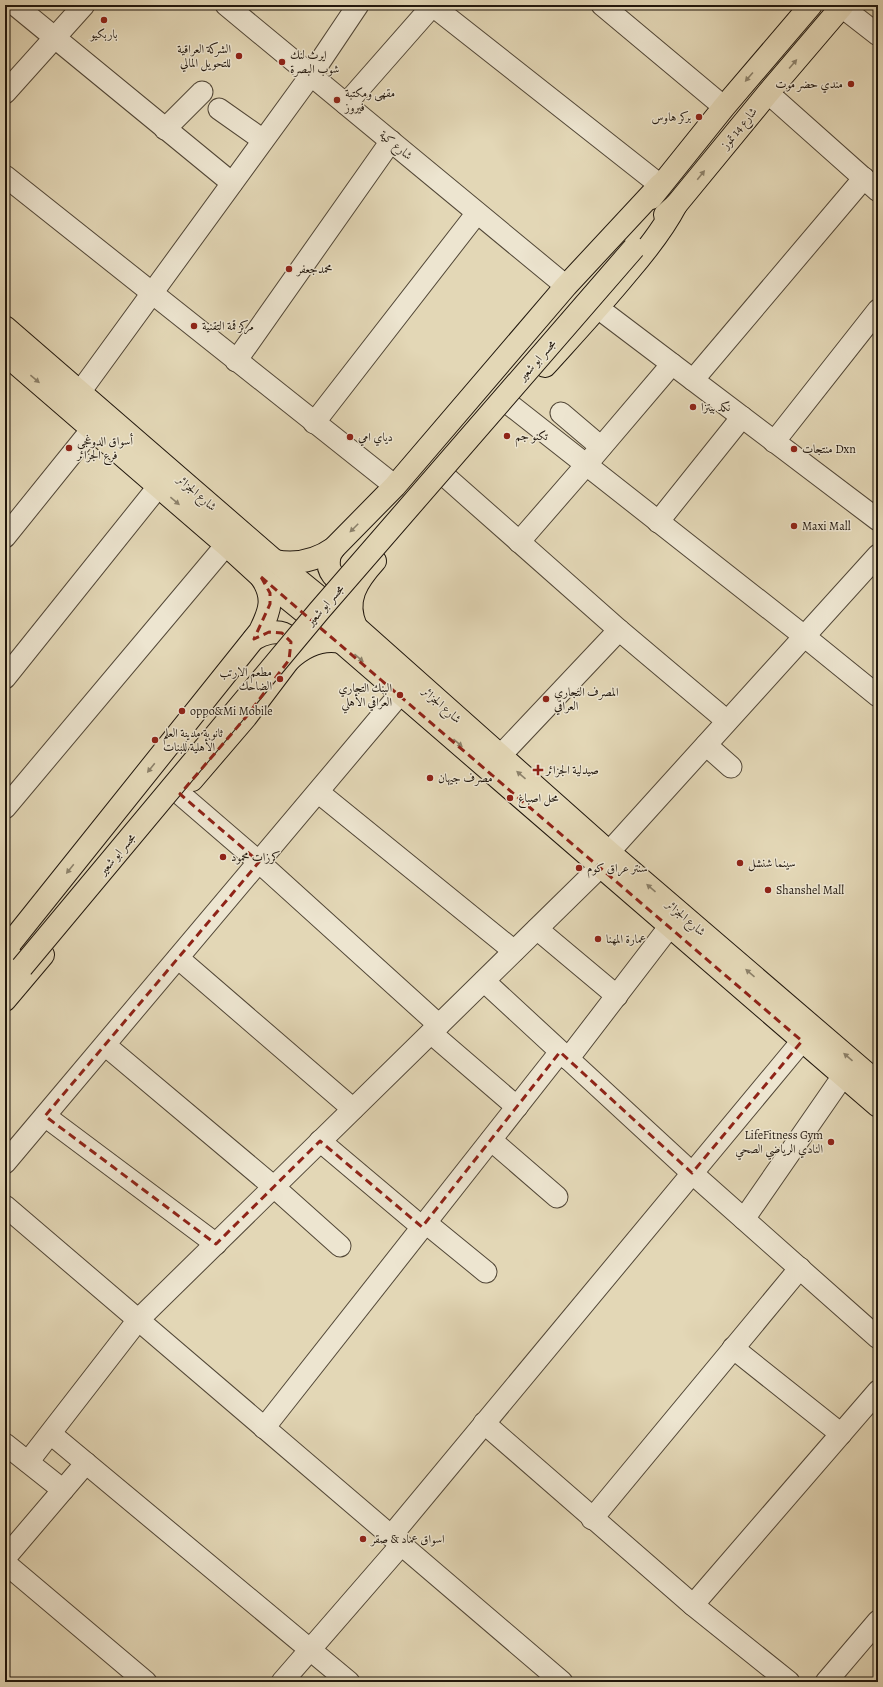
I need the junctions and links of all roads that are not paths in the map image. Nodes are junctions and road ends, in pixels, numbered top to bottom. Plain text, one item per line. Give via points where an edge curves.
1 (15, 5) edge
2 (84, 5) edge
3 (226, 5) edge
4 (358, 5) edge
5 (433, 5) edge
6 (602, 5) edge
7 (811, 5) edge
8 (842, 6) edge
9 (878, 35) edge
10 (55, 38) junction
11 (311, 75) junction
12 (202, 92) dead end
13 (5, 93) edge
14 (768, 93) junction
15 (346, 104) junction
16 (724, 107) junction
17 (219, 109) dead end
18 (166, 129) junction
19 (263, 140) junction
20 (391, 141) junction
21 (5, 176) edge
22 (232, 183) junction
23 (660, 185) junction
24 (871, 185) edge
25 (676, 205) junction
26 (478, 212) junction
27 (628, 244) junction
28 (566, 286) junction
29 (152, 293) junction
30 (598, 308) junction
31 (878, 310) edge
32 (5, 327) edge
33 (5, 354) edge
34 (236, 361) junction
35 (672, 364) junction
36 (693, 380) junction
37 (80, 392) junction
38 (509, 404) junction
39 (561, 414) dead end
40 (742, 417) junction
41 (314, 423) junction
42 (92, 428) junction
43 (774, 442) junction
44 (602, 447) junction
45 (586, 465) junction
46 (446, 477) junction
47 (395, 486) junction
48 (158, 487) junction
49 (878, 520) edge
50 (658, 522) junction
51 (5, 537) edge
52 (519, 542) junction
53 (226, 545) junction
54 (334, 548) junction
55 (878, 555) edge
56 (268, 569) junction
57 (364, 573) junction
58 (619, 630) junction
59 (348, 635) junction
60 (804, 636) junction
61 (254, 639) junction
62 (289, 660) junction
63 (5, 678) edge
64 (400, 694) junction
65 (878, 696) edge
66 (727, 721) junction
67 (706, 745) junction
68 (500, 756) junction
69 (731, 767) dead end
70 (318, 792) junction
71 (180, 794) junction
72 (5, 808) edge
73 (605, 859) junction
74 (259, 862) junction
75 (670, 926) junction
76 (537, 929) junction
77 (514, 951) junction
78 (178, 958) junction
79 (12, 961) edge
80 (484, 981) junction
81 (5, 990) edge
82 (617, 996) junction
83 (5, 1000) edge
84 (435, 1029) junction
85 (802, 1041) junction
86 (105, 1045) junction
87 (564, 1056) junction
88 (843, 1076) junction
89 (878, 1083) edge
90 (878, 1106) edge
91 (517, 1107) junction
92 (353, 1109) junction
93 (45, 1116) junction
94 (491, 1140) junction
95 (320, 1141) junction
96 (5, 1164) edge
97 (692, 1173) junction
98 (274, 1187) junction
99 (557, 1197) dead end
100 (5, 1206) edge
101 (744, 1219) junction
102 (424, 1225) junction
103 (216, 1244) junction
104 (340, 1246) dead end
105 (800, 1268) junction
106 (486, 1272) dead end
107 (138, 1320) junction
108 (878, 1338) edge
109 (733, 1348) junction
110 (878, 1391) edge
111 (484, 1423) junction
112 (264, 1428) junction
113 (51, 1434) junction
114 (841, 1434) junction
115 (5, 1444) edge
116 (28, 1462) junction
117 (86, 1463) junction
118 (63, 1490) junction
119 (592, 1519) junction
120 (396, 1540) junction
121 (5, 1558) edge
122 (5, 1563) edge
123 (693, 1605) junction
124 (878, 1621) edge
125 (311, 1649) junction
126 (146, 1682) edge
127 (282, 1682) edge
128 (349, 1682) edge
129 (562, 1682) edge
130 (788, 1682) edge
131 (826, 1682) edge

1 - 10 street
2 - 10 street
3 - 11 street, شارع كية
4 - 11 street
5 - 15 street
5 - 23 street
6 - 16 street
7 -> 16 main road, شارع 14 تموز
8 - 9 street
14 -> 8 main road, شارع 14 تموز
10 - 13 street
10 - 18 street
11 - 15 street, شارع كية
11 - 19 street
12 - 18 street
14 - 24 street
25 -> 14 main road, شارع 14 تموز
15 - 20 street, شارع كية
16 - 23 main road, شارع 14 تموز
17 - 19 street
18 - 22 street
19 - 22 street
20 - 26 street, شارع كية
20 - 34 street
21 - 29 street
22 - 29 street
23 - 27 main road, شارع 14 تموز
23 - 28 main road
24 - 36 street
25 - 27 main road, شارع 14 تموز
25 - 30 main road via 651,245
26 - 28 street, شارع كية
26 - 41 street
27 - 79 main road, مجسر ابو شعير via 309,603
28 - 47 main road
29 - 34 street
29 - 37 street
30 - 35 street
30 - 38 main road
31 - 43 street
32 - 37 main road, شارع الجزائر
33 -> 42 main road, شارع الجزائر
34 - 41 street
35 - 36 street
35 - 44 street
36 - 40 street
37 - 56 main road, شارع الجزائر
38 - 45 street
38 - 46 main road
39 - 44 street
40 - 43 street
40 - 50 street
41 - 47 street
42 - 48 main road, شارع الجزائر
42 - 51 street
43 - 49 street
44 - 45 street
45 - 50 street
45 - 52 street
46 - 52 street
46 - 57 main road
47 -> 54 main road
48 -> 53 main road, شارع الجزائر
48 - 63 street
50 - 60 street
52 - 58 street
53 - 56 main road, شارع الجزائر
53 - 72 street
54 - 56 main road via 315,559 285,563
54 - 57 main road via 328,559 331,575 346,582
55 - 60 street
56 - 59 main road, شارع الجزائر
56 - 61 main road via 270,604 267,617
57 - 59 main road via 358,582 351,605 352,617
58 - 66 street
58 - 68 street
59 - 62 main road via 305,647
59 -> 64 main road, شارع الجزائر
59 - 68 main road, شارع الجزائر
60 - 65 street
60 - 66 street
61 - 62 main road via 278,631 288,636 292,648
61 -> 79 main road
62 - 71 main road
64 - 70 street
64 -> 73 main road, شارع الجزائر
66 - 67 street
67 - 69 street
67 - 73 street
73 -> 68 main road, شارع الجزائر
70 - 74 street
70 - 77 street
71 - 74 street
71 - 83 main road
73 - 75 main road, شارع الجزائر
73 - 76 street
89 -> 73 main road, شارع الجزائر
74 - 78 street
74 - 84 street
75 - 82 street
75 - 85 main road, شارع الجزائر
76 - 77 street
76 - 82 street
77 - 80 street
78 - 86 street
78 - 92 street
79 - 81 main road
80 - 84 street
80 - 87 street
82 - 87 street
84 - 91 street
84 - 92 street
85 - 88 main road, شارع الجزائر
85 - 97 street
86 - 93 street
86 - 98 street
87 - 91 street
87 - 97 street
88 - 90 main road, شارع الجزائر
88 - 101 street
91 - 94 street
92 - 95 street
93 - 96 street
93 - 103 street
94 - 99 street
94 - 102 street
95 - 98 street
95 - 102 street
97 - 101 street
97 - 111 street
98 - 103 street
98 - 104 street
100 - 107 street
101 - 105 street
102 - 106 street
102 - 112 street
103 - 107 street
105 - 108 street
105 - 109 street
107 - 112 street
107 - 113 street
109 - 114 street
109 - 119 street
110 - 114 street
111 - 119 street
111 - 120 street
112 - 120 street
113 - 116 street
113 - 117 street
114 - 123 street
115 - 116 street
116 - 118 street
117 - 118 street
117 - 125 street
118 - 121 street
119 - 123 street
120 - 125 street
120 - 129 street
122 - 126 street
123 - 130 street
124 - 131 street
125 - 127 street
125 - 128 street

